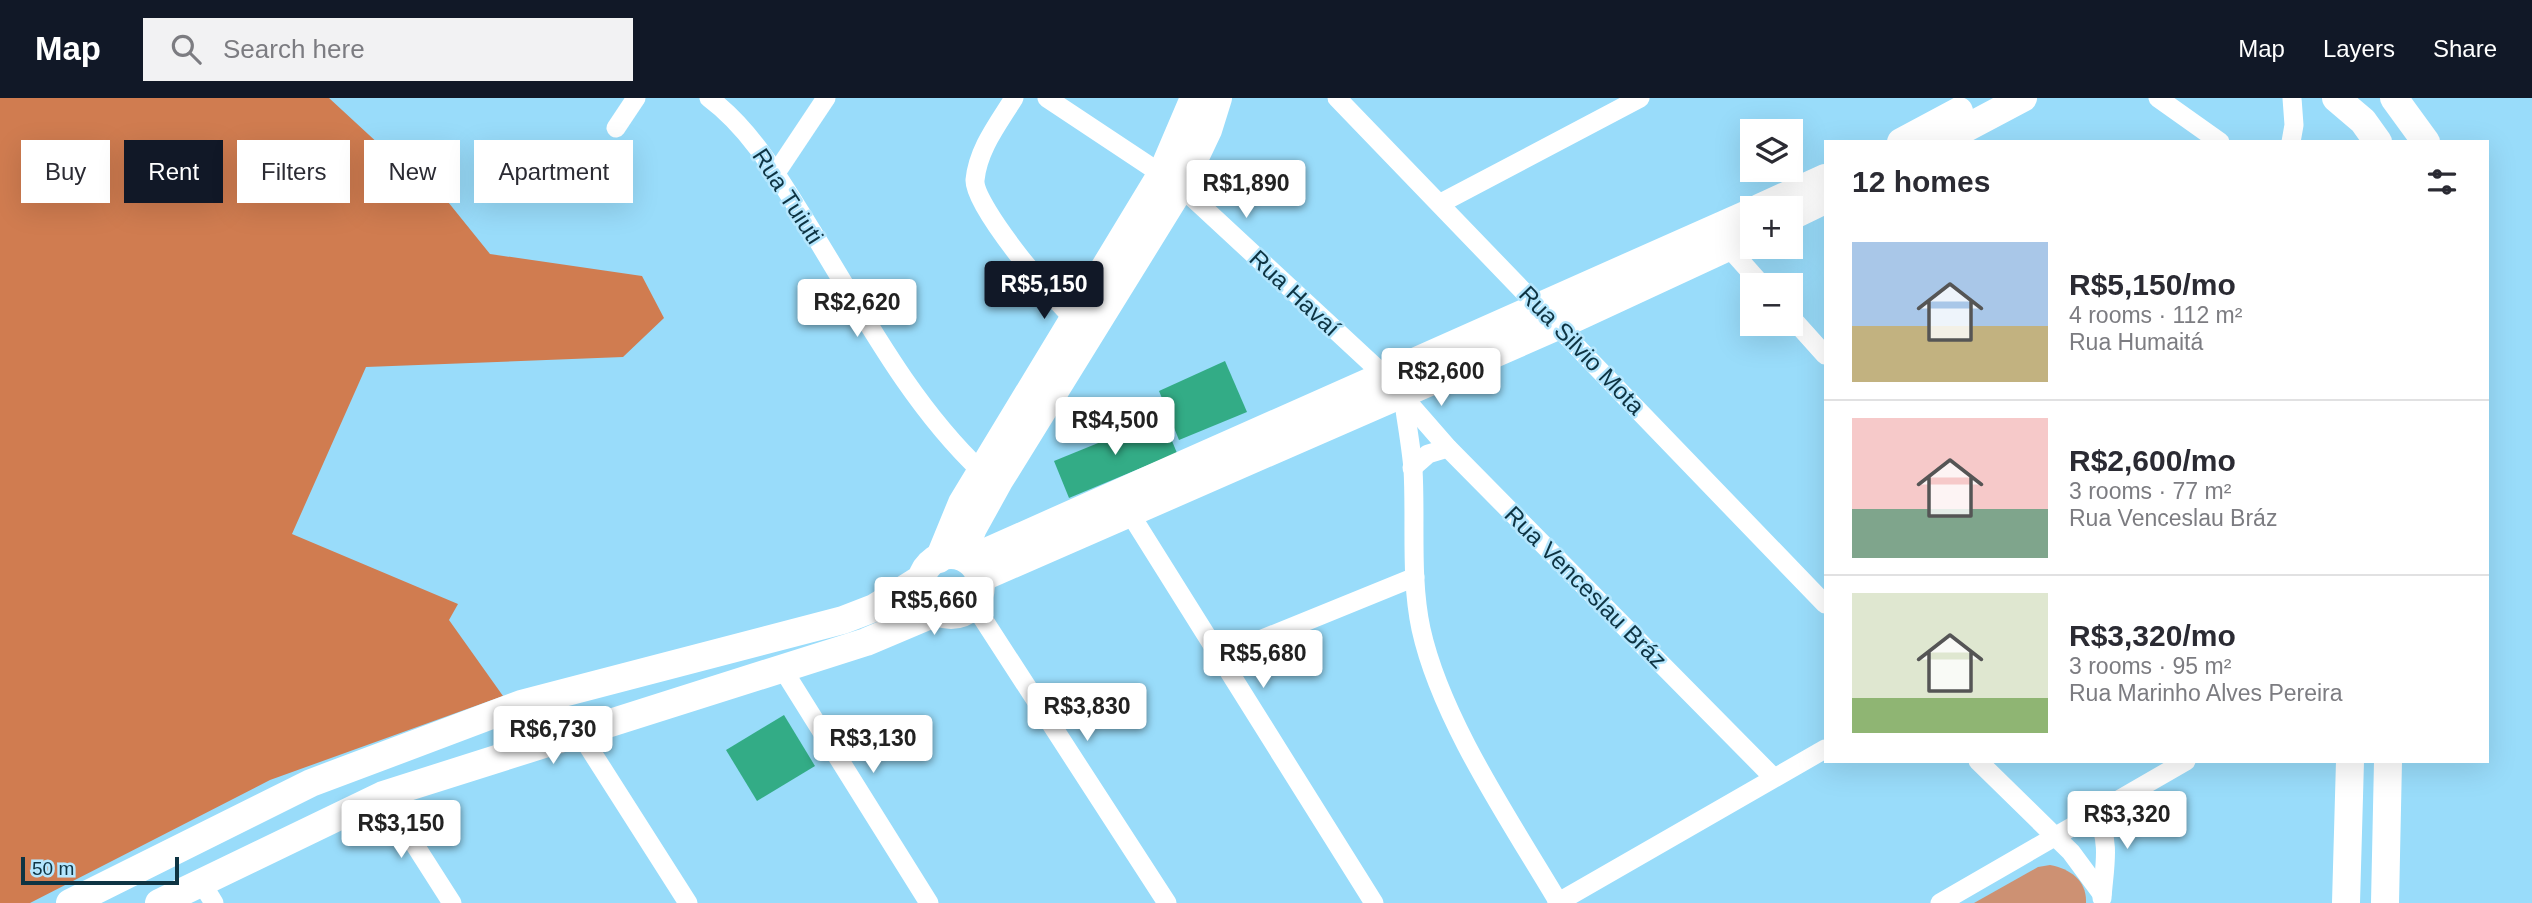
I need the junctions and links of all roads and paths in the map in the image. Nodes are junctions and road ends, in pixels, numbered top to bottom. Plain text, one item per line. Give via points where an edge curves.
1 (636, 98) edge
2 (709, 98) edge
3 (826, 98) edge
4 (1014, 98) edge
5 (1047, 98) edge
6 (1194, 98) edge
7 (1218, 98) edge
8 (1336, 98) edge
9 (1640, 98) edge
10 (1983, 98) edge
11 (2023, 98) edge
12 (2158, 98) edge
13 (2292, 98) edge
14 (2336, 98) edge
15 (2394, 98) edge
16 (616, 128) dead end
17 (1905, 140) edge
18 (1944, 140) edge
19 (2217, 140) edge
20 (2291, 140) edge
21 (2377, 140) edge
22 (2425, 140) edge
23 (776, 173) junction
24 (1824, 177) edge
25 (1172, 180) junction
26 (1785, 196) edge
27 (1824, 200) edge
28 (1441, 203) junction
29 (1803, 211) edge
30 (1731, 238) edge
31 (1754, 273) edge
32 (1551, 316) junction
33 (1082, 327) junction
34 (1803, 330) edge
35 (1824, 354) edge
36 (1395, 385) junction
37 (1448, 448) junction
38 (1412, 468) junction
39 (981, 471) junction
40 (1124, 504) junction
41 (954, 566) junction
42 (1415, 577) junction
43 (1824, 603) edge
44 (974, 606) junction
45 (937, 612) junction
46 (1218, 657) junction
47 (782, 668) junction
48 (579, 732) junction
49 (1824, 750) edge
50 (1980, 763) edge
51 (2183, 763) edge
52 (2350, 763) edge
53 (2388, 763) edge
54 (1773, 776) junction
55 (383, 795) junction
56 (2097, 814) junction
57 (2055, 838) junction
58 (154, 862) junction
59 (208, 892) edge
60 (2102, 898) edge
61 (71, 903) edge
62 (102, 903) edge
63 (159, 903) edge
64 (452, 903) edge
65 (688, 903) edge
66 (929, 903) edge
67 (1167, 903) edge
68 (1374, 903) edge
69 (1558, 903) edge
70 (1940, 903) edge
71 (2346, 903) edge
72 (2385, 903) edge

1 - 16 street
2 - 23 street, Rua Tuiuti via 725,110
3 - 23 street
4 - 33 street via 979,156 975,184 986,211
5 - 25 street, Rua Havaí
6 - 25 main road
7 - 25 main road via 1208,130
8 - 28 street, Rua Silvio Mota
9 - 28 street
10 - 17 main road
11 - 18 main road
12 - 19 street
13 - 20 street
14 - 21 main road
15 - 22 main road
23 - 39 street, Rua Tuiuti via 928,413
24 - 26 main road
25 - 33 main road
25 - 36 street, Rua Havaí
27 - 29 main road
28 - 32 street, Rua Silvio Mota
30 - 31 street
30 - 32 main road
32 - 36 main road
32 - 43 street, Rua Silvio Mota
33 - 39 main road
33 - 41 main road
34 - 35 street
36 - 37 street, Rua Venceslau Bráz
36 - 38 street
36 - 40 main road
37 - 38 street via 1428,454
37 - 54 street, Rua Venceslau Bráz
38 - 42 street
39 - 41 main road via 962,502
40 - 41 main road
40 - 46 street
41 - 44 main road via 980,597
41 - 45 main road via 923,598
41 - 58 main road via 844,620 521,704 311,783
42 - 46 street
42 - 69 street via 1421,628 1452,718
44 - 45 main road via 957,615
44 - 67 street
45 - 47 main road via 866,642
46 - 68 street
47 - 48 main road
47 - 66 street
48 - 55 main road
48 - 65 street
49 - 54 street
50 - 57 street
51 - 56 street
52 - 71 main road
53 - 72 main road
54 - 69 street
55 - 59 main road
55 - 64 street
56 - 57 street
56 - 60 street via 2107,848
57 - 60 street via 2071,852
57 - 70 street
58 - 61 main road
58 - 62 main road
59 - 63 main road

